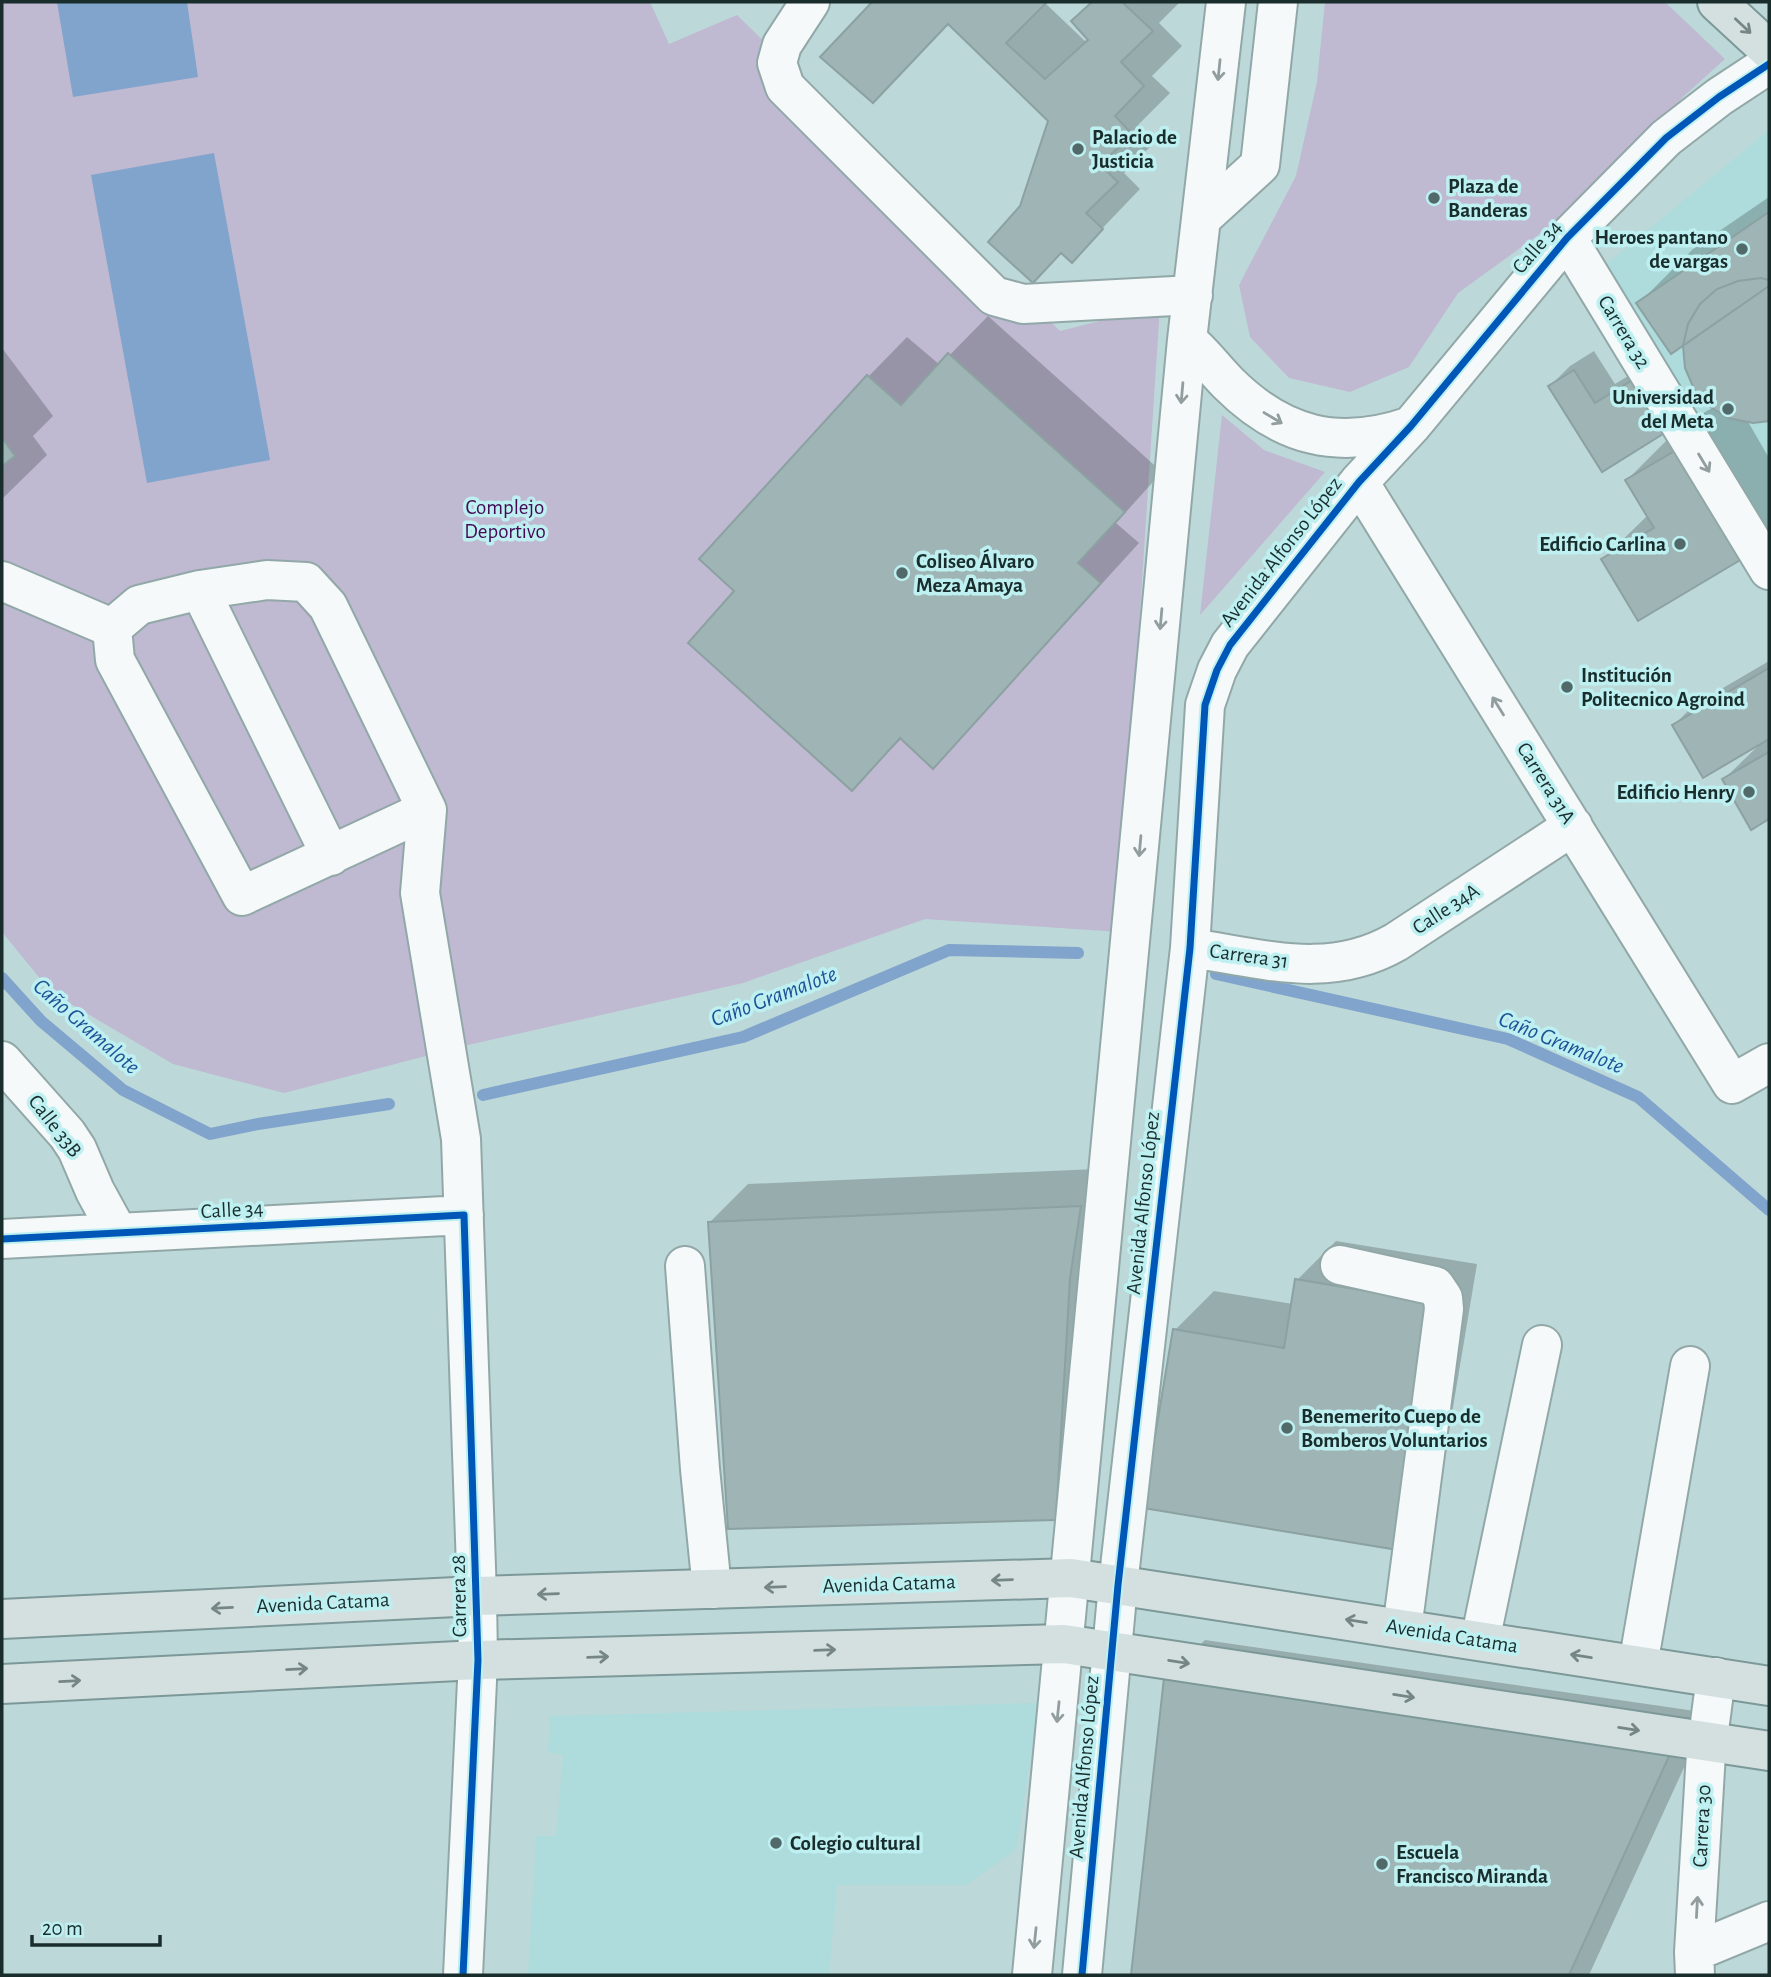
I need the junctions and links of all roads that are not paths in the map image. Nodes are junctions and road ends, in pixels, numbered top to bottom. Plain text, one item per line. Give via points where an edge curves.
1 (810, 2) edge
2 (1226, 2) edge
3 (1278, 2) edge
4 (1717, 2) edge
5 (1769, 50) edge
6 (1769, 64) edge
7 (1203, 217) junction
8 (1567, 238) junction
9 (1193, 295) junction
10 (1187, 340) junction
11 (1411, 426) junction
12 (1359, 482) junction
13 (1769, 570) edge
14 (2, 581) edge
15 (200, 590) junction
16 (112, 628) junction
17 (427, 810) junction
18 (1573, 826) junction
19 (331, 856) junction
20 (1189, 948) junction
21 (1308, 965) joint
22 (2, 1061) edge
23 (1769, 1063) edge
24 (464, 1215) junction
25 (117, 1233) junction
26 (2, 1239) edge
27 (1340, 1265) dead end
28 (685, 1266) dead end
29 (1542, 1345) dead end
30 (1690, 1366) dead end
31 (1071, 1578) junction
32 (1118, 1585) junction
33 (712, 1589) junction
34 (477, 1596) junction
35 (2, 1619) edge
36 (1402, 1629) junction
37 (1480, 1641) junction
38 (1064, 1644) junction
39 (1112, 1652) junction
40 (478, 1660) junction
41 (1638, 1665) junction
42 (1716, 1677) junction
43 (2, 1684) edge
44 (1769, 1686) edge
45 (1707, 1741) junction
46 (1769, 1751) edge
47 (1766, 1930) edge
48 (1695, 1964) edge
49 (463, 1975) edge
50 (1032, 1975) edge
51 (1082, 1975) edge

1 - 9 street via 782,45 777,63 785,87 994,296 1023,304
2 -> 7 street, Avenida Alfonso López
3 - 7 street via 1260,164
4 -> 5 main road
6 - 8 street, Calle 34 via 1666,138
7 - 9 street, Avenida Alfonso López
8 - 11 street, Calle 34
8 -> 13 street, Carrera 32
9 - 10 street, Avenida Alfonso López
10 -> 11 street via 1247,401 1289,427 1338,439 1387,434
10 -> 31 street, Avenida Alfonso López
11 - 12 street, Calle 34
18 -> 12 street, Carrera 31A
12 - 20 street, Avenida Alfonso López via 1230,645 1217,670 1205,705
14 - 16 street
15 - 16 street via 139,605
15 - 17 street via 267,580 306,582 328,606
15 - 19 street
16 - 19 street via 115,660 242,895
17 - 19 street
17 - 24 street, Carrera 28 via 420,892 461,1139
18 - 21 street, Calle 34A via 1376,953 1332,965
18 - 23 street, Carrera 31A via 1732,1084
20 - 21 street, Carrera 31
20 - 32 street, Avenida Alfonso López
22 - 25 street, Calle 33B via 77,1149
24 - 25 street, Calle 34
24 - 34 street, Carrera 28
25 - 26 street, Calle 34
27 - 36 street via 1435,1286 1443,1298
28 - 33 street
29 - 37 street
30 - 41 street
31 - 32 main road, Avenida Catama
31 -> 33 main road, Avenida Catama
31 - 38 street, Avenida Alfonso López
36 -> 32 main road, Avenida Catama
32 - 39 street, Avenida Alfonso López
33 -> 34 main road, Avenida Catama
34 -> 35 main road, Avenida Catama
34 - 40 street, Carrera 28
36 - 37 main road, Avenida Catama
41 -> 37 main road, Avenida Catama
38 - 39 main road
40 -> 38 main road
38 -> 50 street, Avenida Alfonso López
39 -> 45 main road
39 - 51 street, Avenida Alfonso López
43 -> 40 main road
40 - 49 street, Carrera 28
41 - 42 main road, Avenida Catama
42 - 44 main road, Avenida Catama
42 - 45 street, Carrera 30
45 - 46 main road
48 -> 45 street, Carrera 30
47 - 48 street

